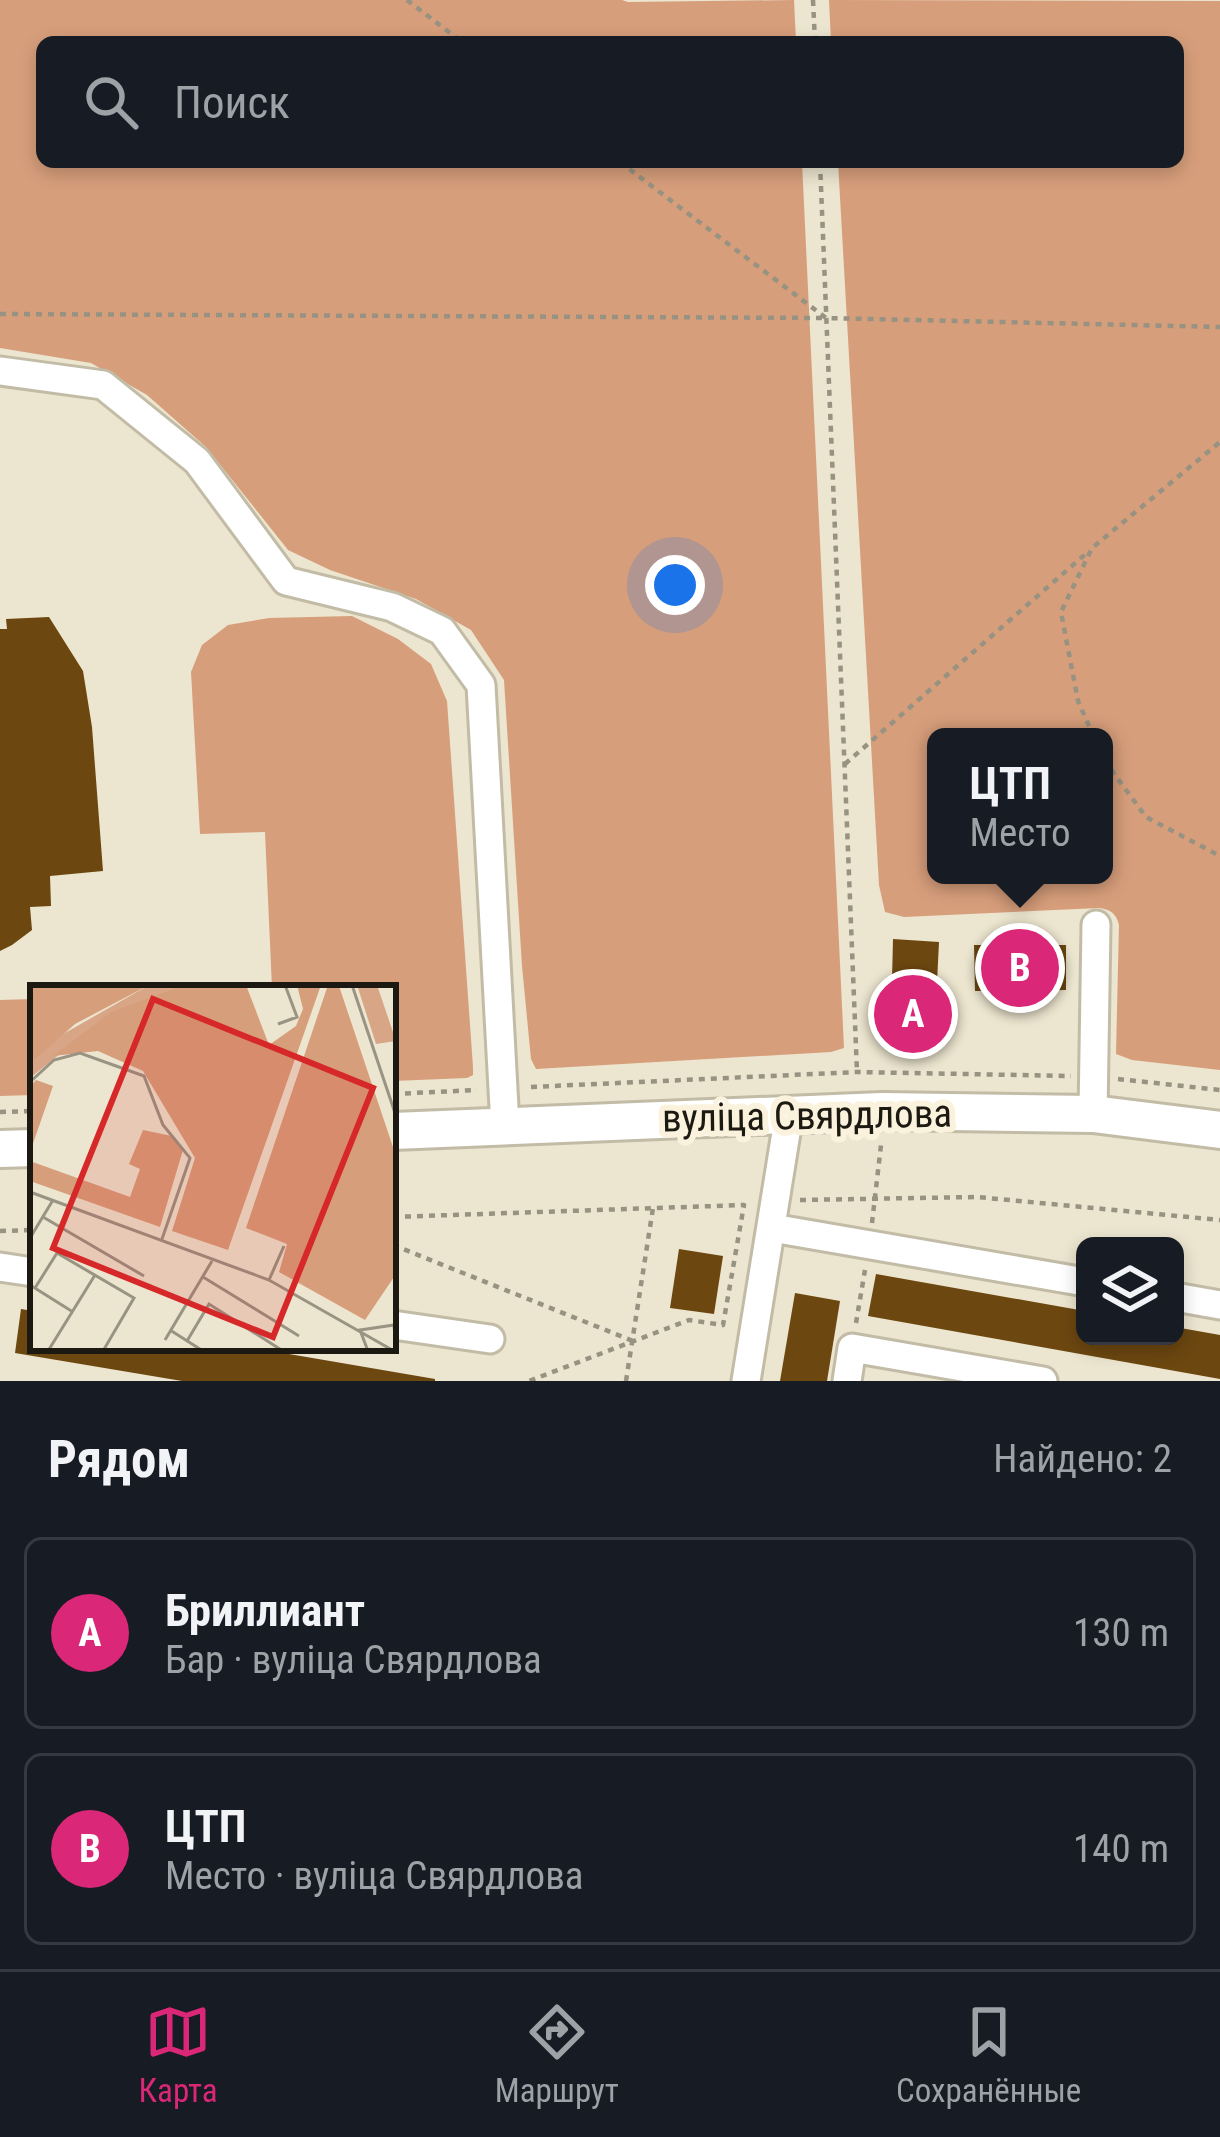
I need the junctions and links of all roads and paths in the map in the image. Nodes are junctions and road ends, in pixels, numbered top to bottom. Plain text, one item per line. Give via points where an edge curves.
1 (407, 0) edge
2 (813, 0) edge
3 (454, 36) edge
4 (815, 36) edge
5 (628, 168) edge
6 (820, 168) edge
7 (0, 314) edge
8 (826, 318) junction
9 (1220, 327) edge
10 (0, 371) edge
11 (1220, 442) edge
12 (1092, 548) junction
13 (1090, 728) edge
14 (845, 764) junction
15 (1113, 772) edge
16 (1220, 856) edge
17 (1096, 925) dead end
18 (857, 1072) junction
19 (1094, 1076) junction
20 (503, 1088) junction
21 (1220, 1090) edge
22 (396, 1094) edge
23 (30, 1111) edge
24 (0, 1112) edge
25 (789, 1114) junction
26 (1093, 1114) junction
27 (505, 1126) junction
28 (1220, 1130) edge
29 (396, 1131) edge
30 (881, 1145) dead end
31 (30, 1148) edge
32 (0, 1149) edge
33 (875, 1198) junction
34 (788, 1200) dead end
35 (653, 1208) junction
36 (396, 1217) edge
37 (1220, 1220) edge
38 (772, 1228) junction
39 (30, 1230) edge
40 (0, 1231) edge
41 (396, 1246) edge
42 (0, 1267) edge
43 (30, 1272) edge
44 (1076, 1280) edge
45 (1184, 1299) edge
46 (1220, 1305) edge
47 (396, 1325) edge
48 (490, 1340) dead end
49 (633, 1341) junction
50 (529, 1381) edge
51 (626, 1381) edge
52 (746, 1381) edge
53 (847, 1381) edge
54 (1043, 1381) edge

1 - 3 path
2 - 4 path
5 - 8 path
6 - 8 path
7 - 8 path
8 - 9 path
8 - 14 path
10 - 20 lane via 103,385 197,461 286,581 392,607 442,631 481,685
11 - 12 path
12 - 13 path via 1061,612
12 - 14 path
14 - 18 path
15 - 16 path via 1146,817
17 - 19 lane
18 - 19 path
18 - 20 path
19 - 21 path
19 - 26 lane
20 - 22 path
20 - 27 lane
23 - 24 path
25 - 26 main road, вуліца Свярдлова
25 - 27 main road, вуліца Свярдлова
25 - 38 lane
26 - 28 main road, вуліца Свярдлова
27 - 29 main road, вуліца Свярдлова
30 - 33 path
31 - 32 main road
33 - 34 path
33 - 37 path via 977,1197
35 - 36 path
35 - 49 path
35 - 49 path via 744,1205 723,1325 688,1320
38 - 44 lane
38 - 52 lane
39 - 40 path
41 - 49 path
42 - 43 lane
45 - 46 lane
47 - 48 lane
49 - 50 path
49 - 51 path
53 - 54 lane via 853,1348

